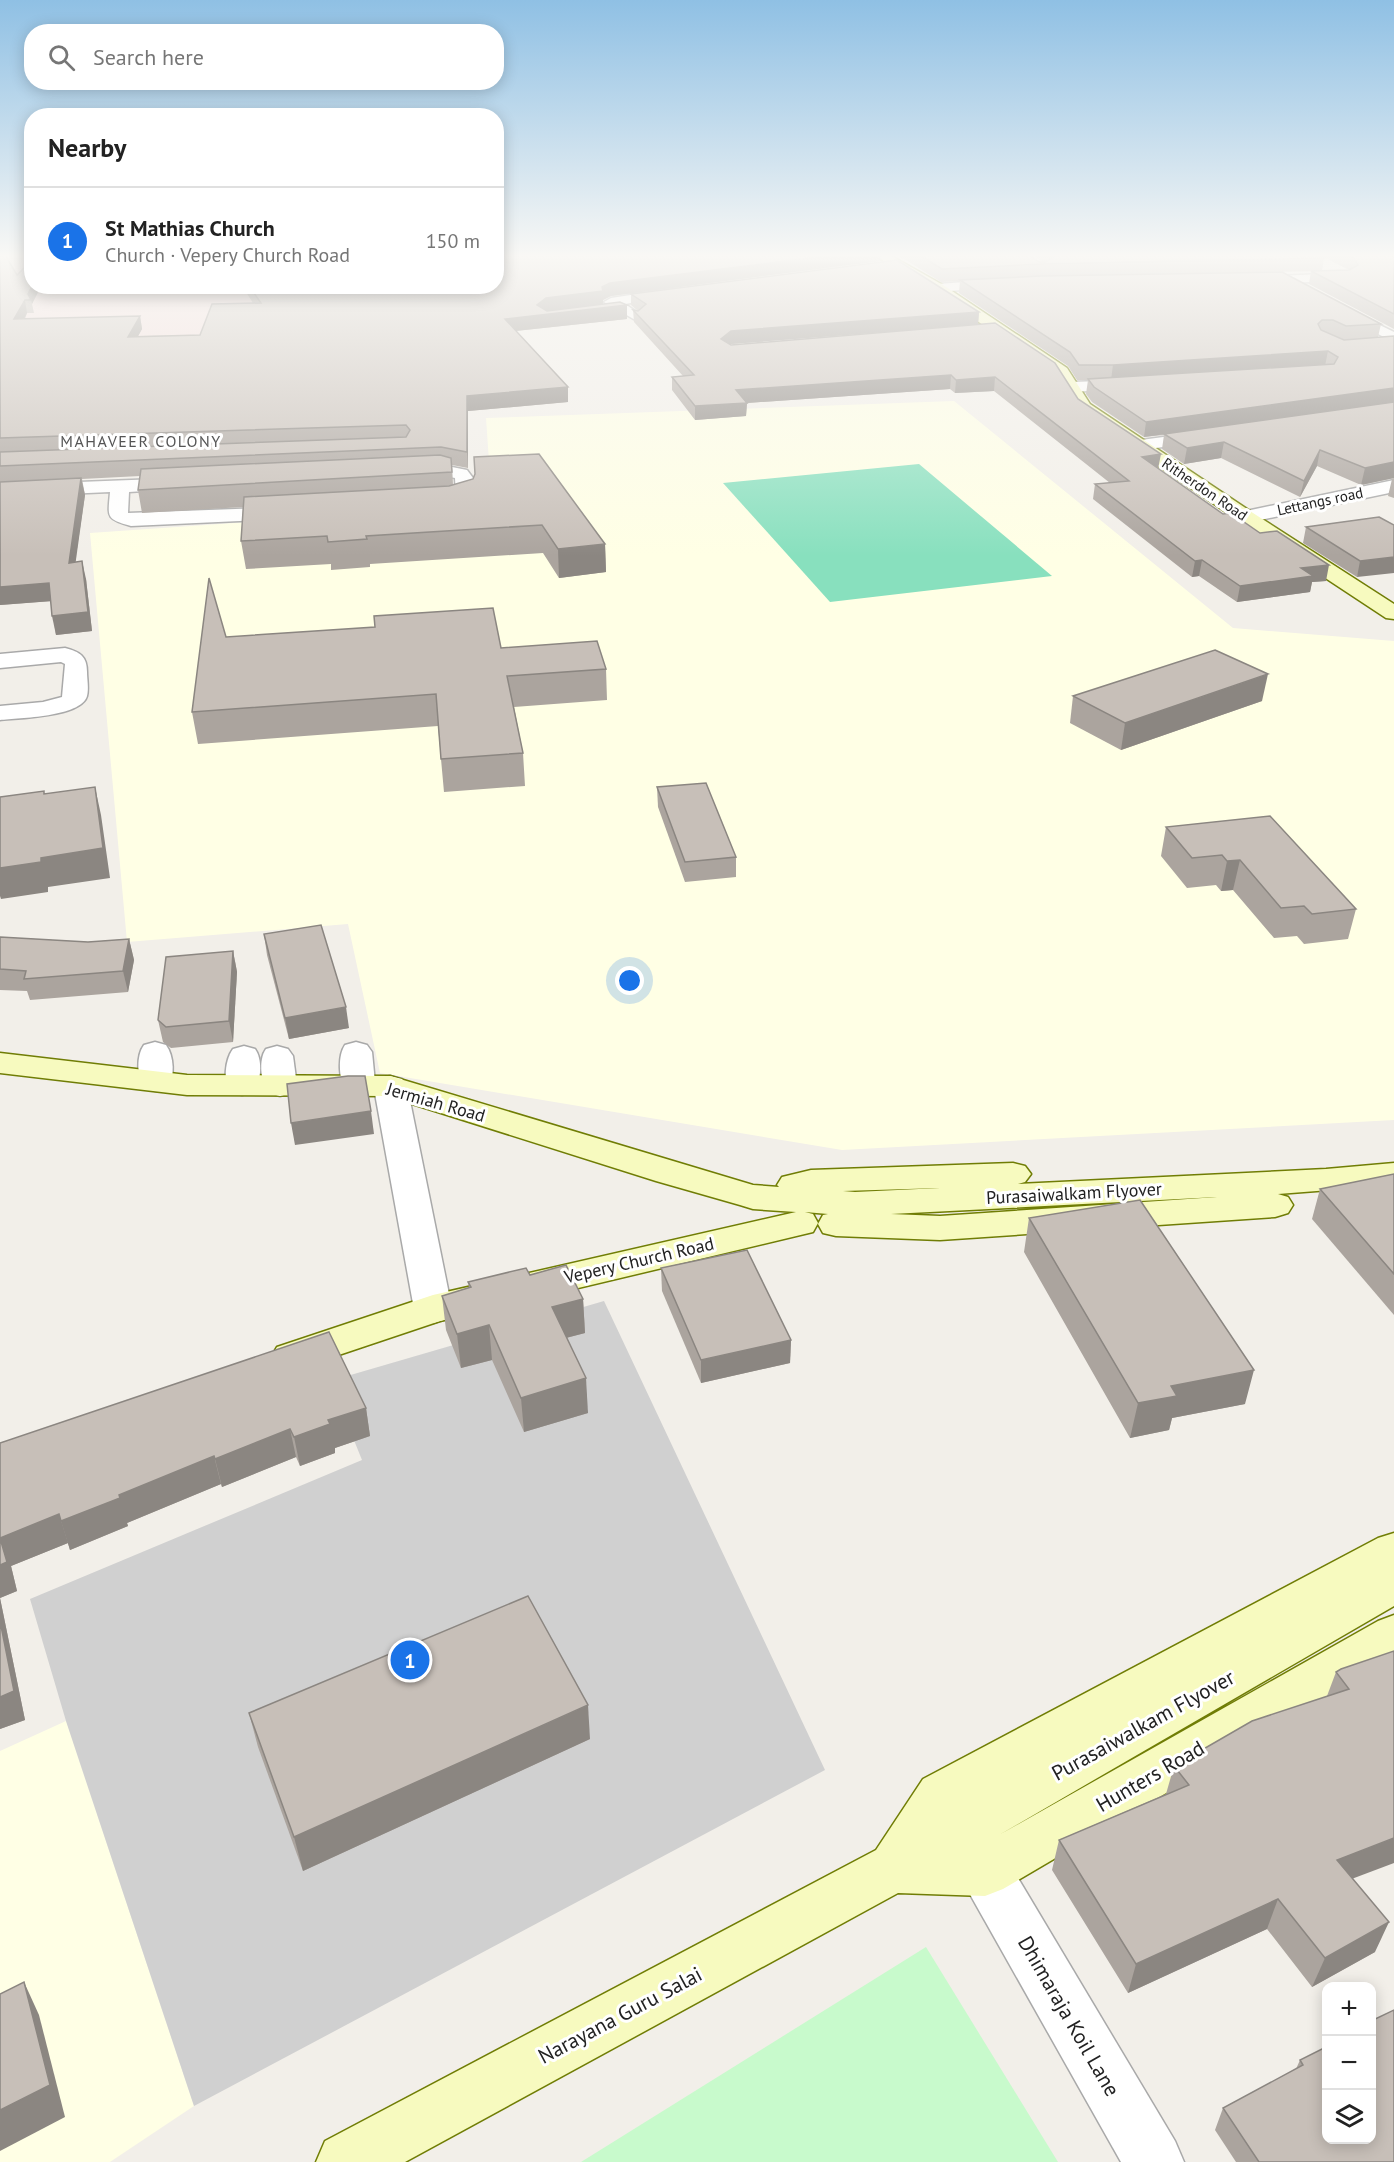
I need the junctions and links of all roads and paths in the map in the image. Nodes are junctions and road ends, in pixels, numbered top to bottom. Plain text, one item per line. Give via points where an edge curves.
1 (1037, 354) edge
2 (1145, 384) edge
3 (1071, 387) junction
4 (1222, 434) edge
5 (1141, 445) junction
6 (389, 473) edge
7 (202, 483) edge
8 (1394, 486) edge
9 (120, 487) junction
10 (0, 491) edge
11 (248, 492) edge
12 (428, 505) edge
13 (303, 512) edge
14 (247, 515) junction
15 (1246, 517) junction
16 (1394, 613) edge
17 (0, 661) edge
18 (0, 713) edge
19 (356, 1052) dead end
20 (0, 1063) edge
21 (375, 1086) junction
22 (1394, 1154) edge
23 (1394, 1174) edge
24 (1394, 1195) edge
25 (753, 1197) junction
26 (800, 1223) junction
27 (433, 1309) junction
28 (255, 1370) edge
29 (1394, 1551) edge
30 (1394, 1584) edge
31 (1394, 1635) edge
32 (893, 1868) junction
33 (985, 1871) junction
34 (346, 2162) edge
35 (1154, 2162) edge

1 - 3 main road, Ritherdon Road via 1061,371
2 - 3 street
3 - 5 main road, Ritherdon Road via 1084,406
4 - 5 street
5 - 15 main road, Ritherdon Road
6 - 12 street via 442,470 461,474 465,502
7 - 9 street
8 - 15 street, Lettangs road
9 - 10 street
9 - 14 street via 118,516 122,519
11 - 14 street
13 - 14 street
15 - 16 main road, Ritherdon Road
17 - 18 street via 65,655 76,661 75,696 70,702
19 - 21 street
20 - 21 main road, Jermiah Road via 155,1067 187,1085 243,1071 278,1071
21 - 25 main road, Jermiah Road
21 - 27 street
22 - 25 main road via 1239,1166 812,1181
23 - 25 main road, Purasaiwalkam Flyover via 855,1204
24 - 26 main road via 940,1228
25 - 26 main road
26 - 27 main road, Vepery Church Road
27 - 28 main road, Vepery Church Road
29 - 32 main road via 941,1795
30 - 32 main road, Purasaiwalkam Flyover
31 - 33 main road, Hunters Road
32 - 33 main road
32 - 34 main road, Narayana Guru Salai
33 - 35 street, Dhimaraja Koil Lane

